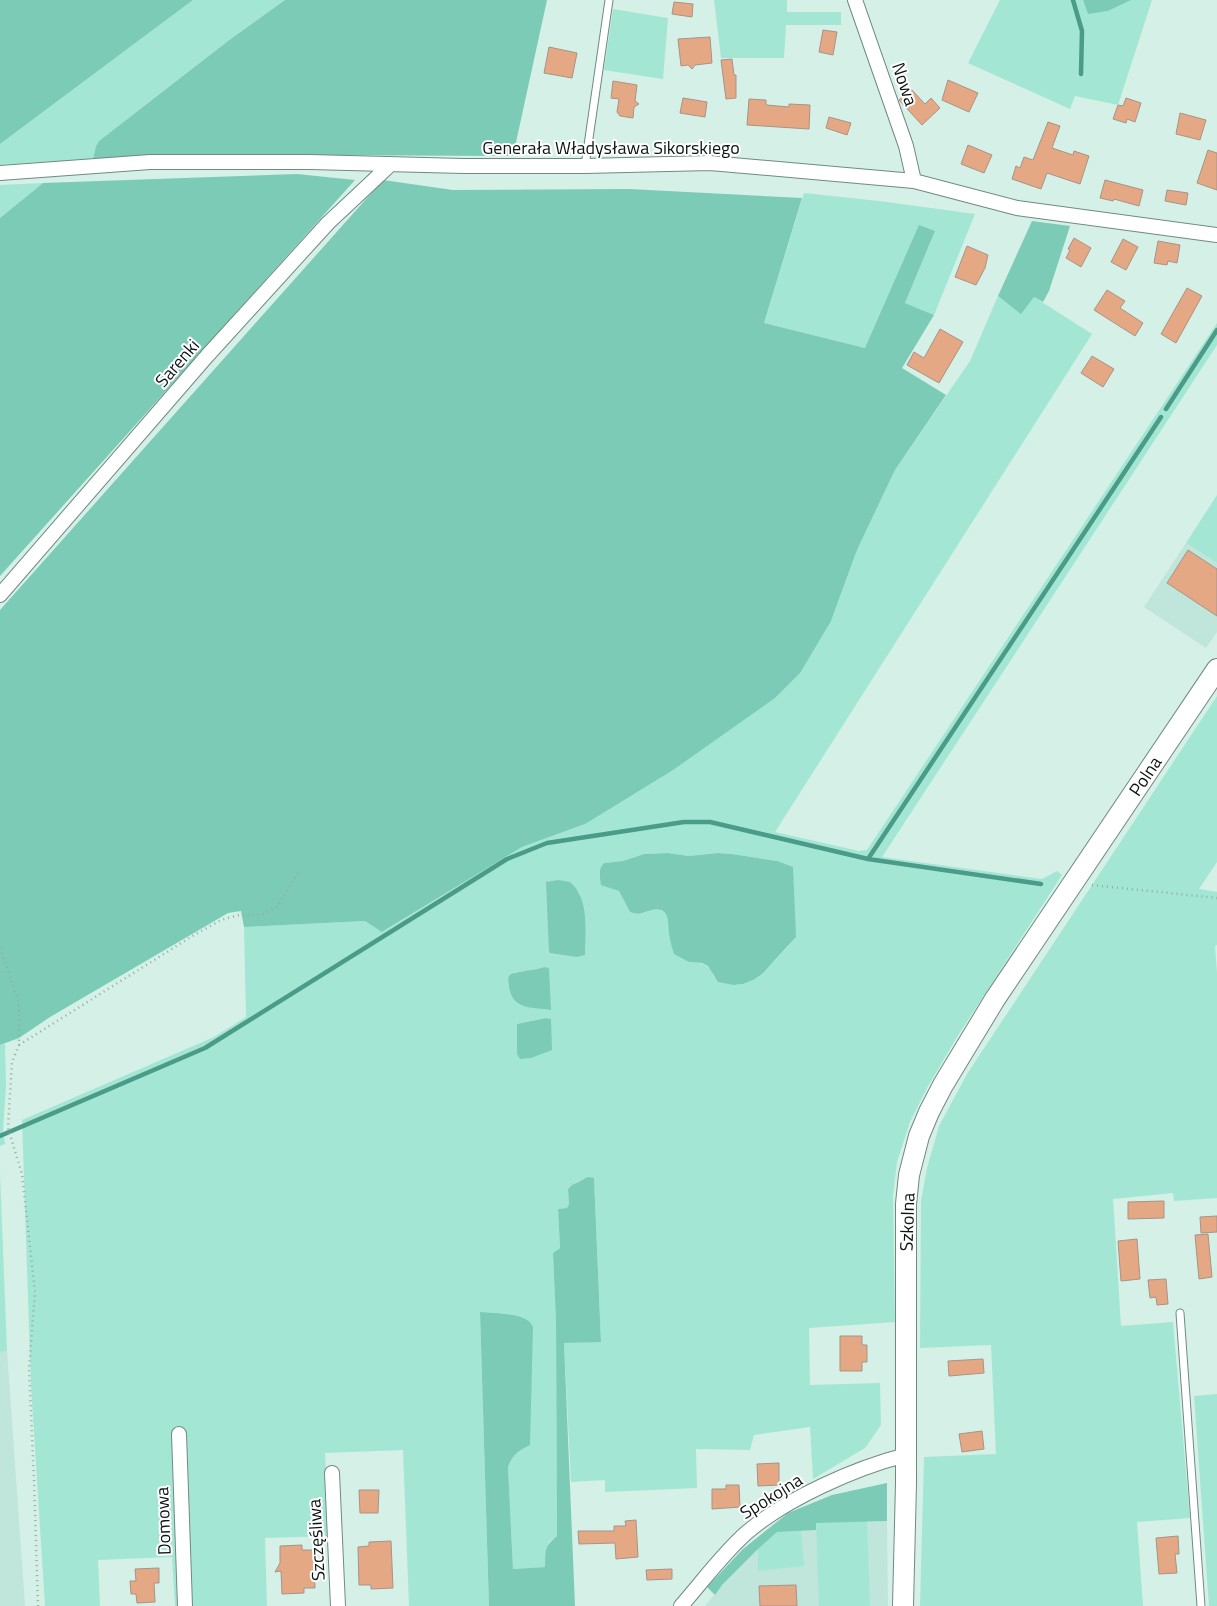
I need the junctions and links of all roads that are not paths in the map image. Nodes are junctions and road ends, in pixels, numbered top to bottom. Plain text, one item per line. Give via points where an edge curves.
1 (609, 0) edge
2 (855, 0) edge
3 (392, 164) junction
4 (586, 166) junction
5 (0, 173) edge
6 (914, 181) junction
7 (1217, 235) edge
8 (0, 595) edge
9 (1217, 669) edge
10 (1073, 883) joint
11 (1180, 1312) dead end
12 (178, 1434) dead end
13 (906, 1455) junction
14 (332, 1473) dead end
15 (185, 1606) edge
16 (338, 1606) edge
17 (681, 1606) edge
18 (902, 1606) edge
19 (1201, 1606) edge

1 - 4 lane
2 - 6 street, Nowa via 906,146
3 - 4 street, Generała Władysława Sikorskiego
3 - 5 street, Generała Władysława Sikorskiego via 150,162
3 - 8 street, Sarenki via 328,222
4 - 6 street, Generała Władysława Sikorskiego via 710,163
6 - 7 street, Generała Władysława Sikorskiego via 1017,208
9 - 10 street, Polna
10 - 13 street, Szkolna via 943,1085 914,1153 906,1204
11 - 19 lane
12 - 15 street, Domowa
13 - 17 street, Spokojna via 846,1475 757,1524 731,1548
13 - 18 street, Szkolna
14 - 16 street, Szczęśliwa

